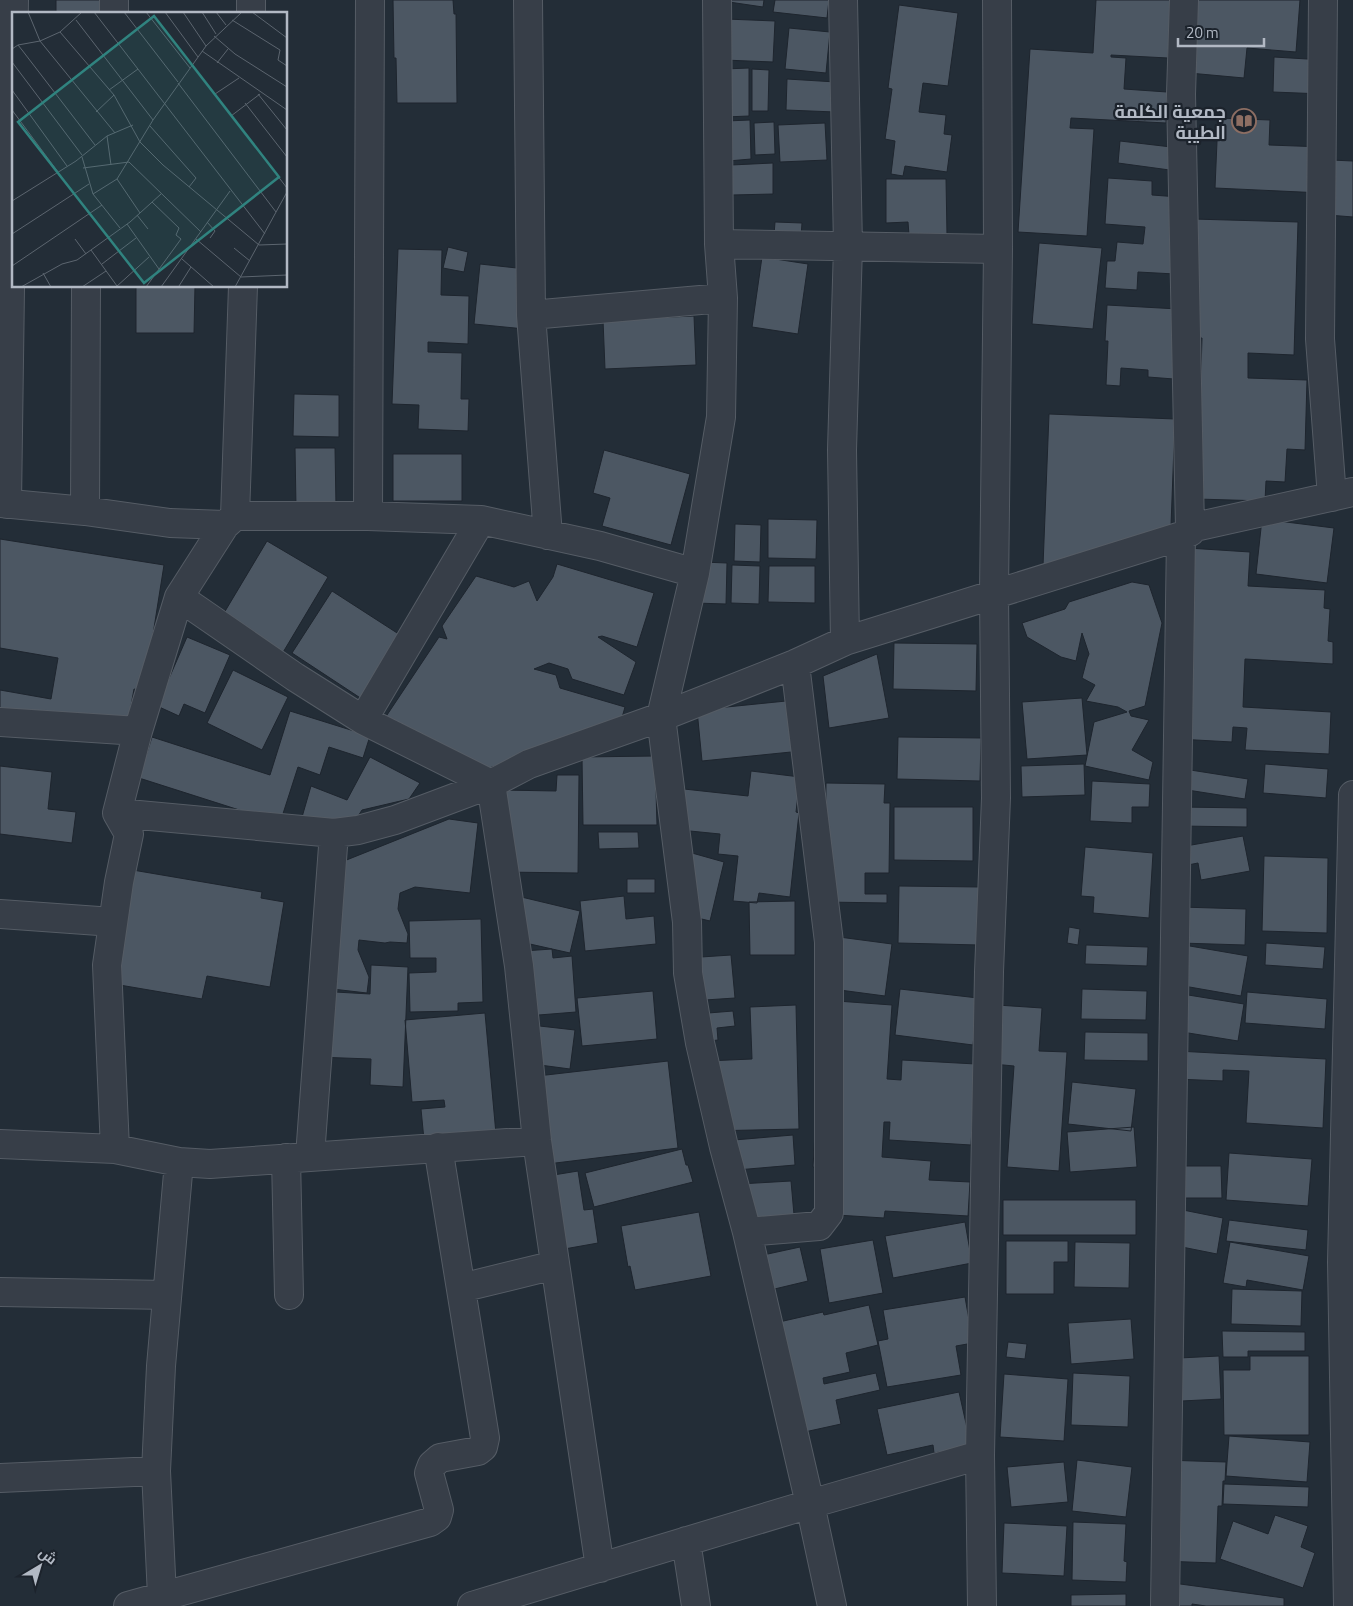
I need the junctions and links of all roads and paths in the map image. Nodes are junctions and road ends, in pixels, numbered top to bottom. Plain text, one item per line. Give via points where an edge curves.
1 (370, 0) edge
2 (528, 0) edge
3 (717, 0) edge
4 (843, 0) edge
5 (997, 0) edge
6 (1184, 0) edge
7 (1323, 0) edge
8 (12, 101) edge
9 (719, 244) junction
10 (848, 246) junction
11 (998, 249) junction
12 (86, 288) edge
13 (243, 288) edge
14 (724, 298) junction
15 (530, 315) junction
16 (1343, 495) edge
17 (4, 504) edge
18 (85, 511) junction
19 (368, 516) junction
20 (481, 520) junction
21 (230, 521) junction
22 (1185, 532) junction
23 (548, 535) junction
24 (695, 573) junction
25 (994, 593) junction
26 (179, 597) junction
27 (845, 641) junction
28 (795, 664) junction
29 (661, 717) junction
30 (363, 720) junction
31 (0, 722) edge
32 (138, 731) junction
33 (490, 784) junction
34 (1353, 795) edge
35 (117, 813) junction
36 (334, 833) junction
37 (0, 914) edge
38 (113, 922) junction
39 (1350, 992) edge
40 (537, 1141) junction
41 (0, 1144) edge
42 (438, 1148) junction
43 (116, 1149) junction
44 (298, 1157) junction
45 (179, 1162) junction
46 (747, 1232) junction
47 (555, 1265) junction
48 (461, 1288) junction
49 (0, 1292) edge
50 (168, 1295) junction
51 (289, 1296) dead end
52 (980, 1455) junction
53 (156, 1471) junction
54 (0, 1478) edge
55 (810, 1504) junction
56 (686, 1541) junction
57 (600, 1568) junction
58 (162, 1596) junction
59 (535, 1597) edge
60 (128, 1606) edge
61 (472, 1606) edge
62 (696, 1606) edge
63 (832, 1606) edge
64 (982, 1606) edge
65 (1165, 1606) edge
66 (1348, 1606) edge

1 - 19 street
2 - 15 street
3 - 9 street
4 - 10 street
5 - 11 street
6 - 22 street
7 - 16 street via 1320,339
8 - 17 street
9 - 10 street
9 - 14 street
10 - 11 street
10 - 27 street via 842,450
11 - 25 street
12 - 18 street
13 - 21 street
14 - 15 street
14 - 24 street via 721,418
15 - 23 street
16 - 22 street
17 - 18 street
18 - 21 street via 170,523
19 - 20 street
19 - 21 street
20 - 23 street
20 - 30 street
21 - 26 street
22 - 25 street
22 - 65 street
23 - 24 street
24 - 29 street
25 - 27 street
25 - 52 street via 996,798 989,972
26 - 30 street
26 - 32 street
27 - 28 street
28 - 29 street
28 - 46 street via 829,942 830,1213 819,1226
29 - 33 street via 529,764
29 - 46 street via 687,922 688,973 719,1128
30 - 33 street
31 - 32 street
32 - 35 street
33 - 36 street via 395,820
33 - 40 street via 519,966
34 - 39 street
35 - 36 street
35 - 38 street via 128,834
36 - 44 street
37 - 38 street
38 - 43 street via 107,965
39 - 66 street via 1342,1262
40 - 42 street
40 - 47 street
41 - 43 street
42 - 44 street
42 - 48 street
43 - 45 street
44 - 45 street via 210,1164
44 - 51 street
45 - 50 street
46 - 55 street
47 - 48 street
47 - 57 street
48 - 58 street via 485,1438 483,1447 478,1451 440,1458 432,1465 429,1473 440,1510 438,1517 430,1522
49 - 50 street
50 - 53 street
52 - 55 street
52 - 64 street
53 - 54 street
53 - 58 street
55 - 56 street
55 - 63 street
56 - 57 street
56 - 62 street
57 - 59 street
58 - 60 street
59 - 61 street

